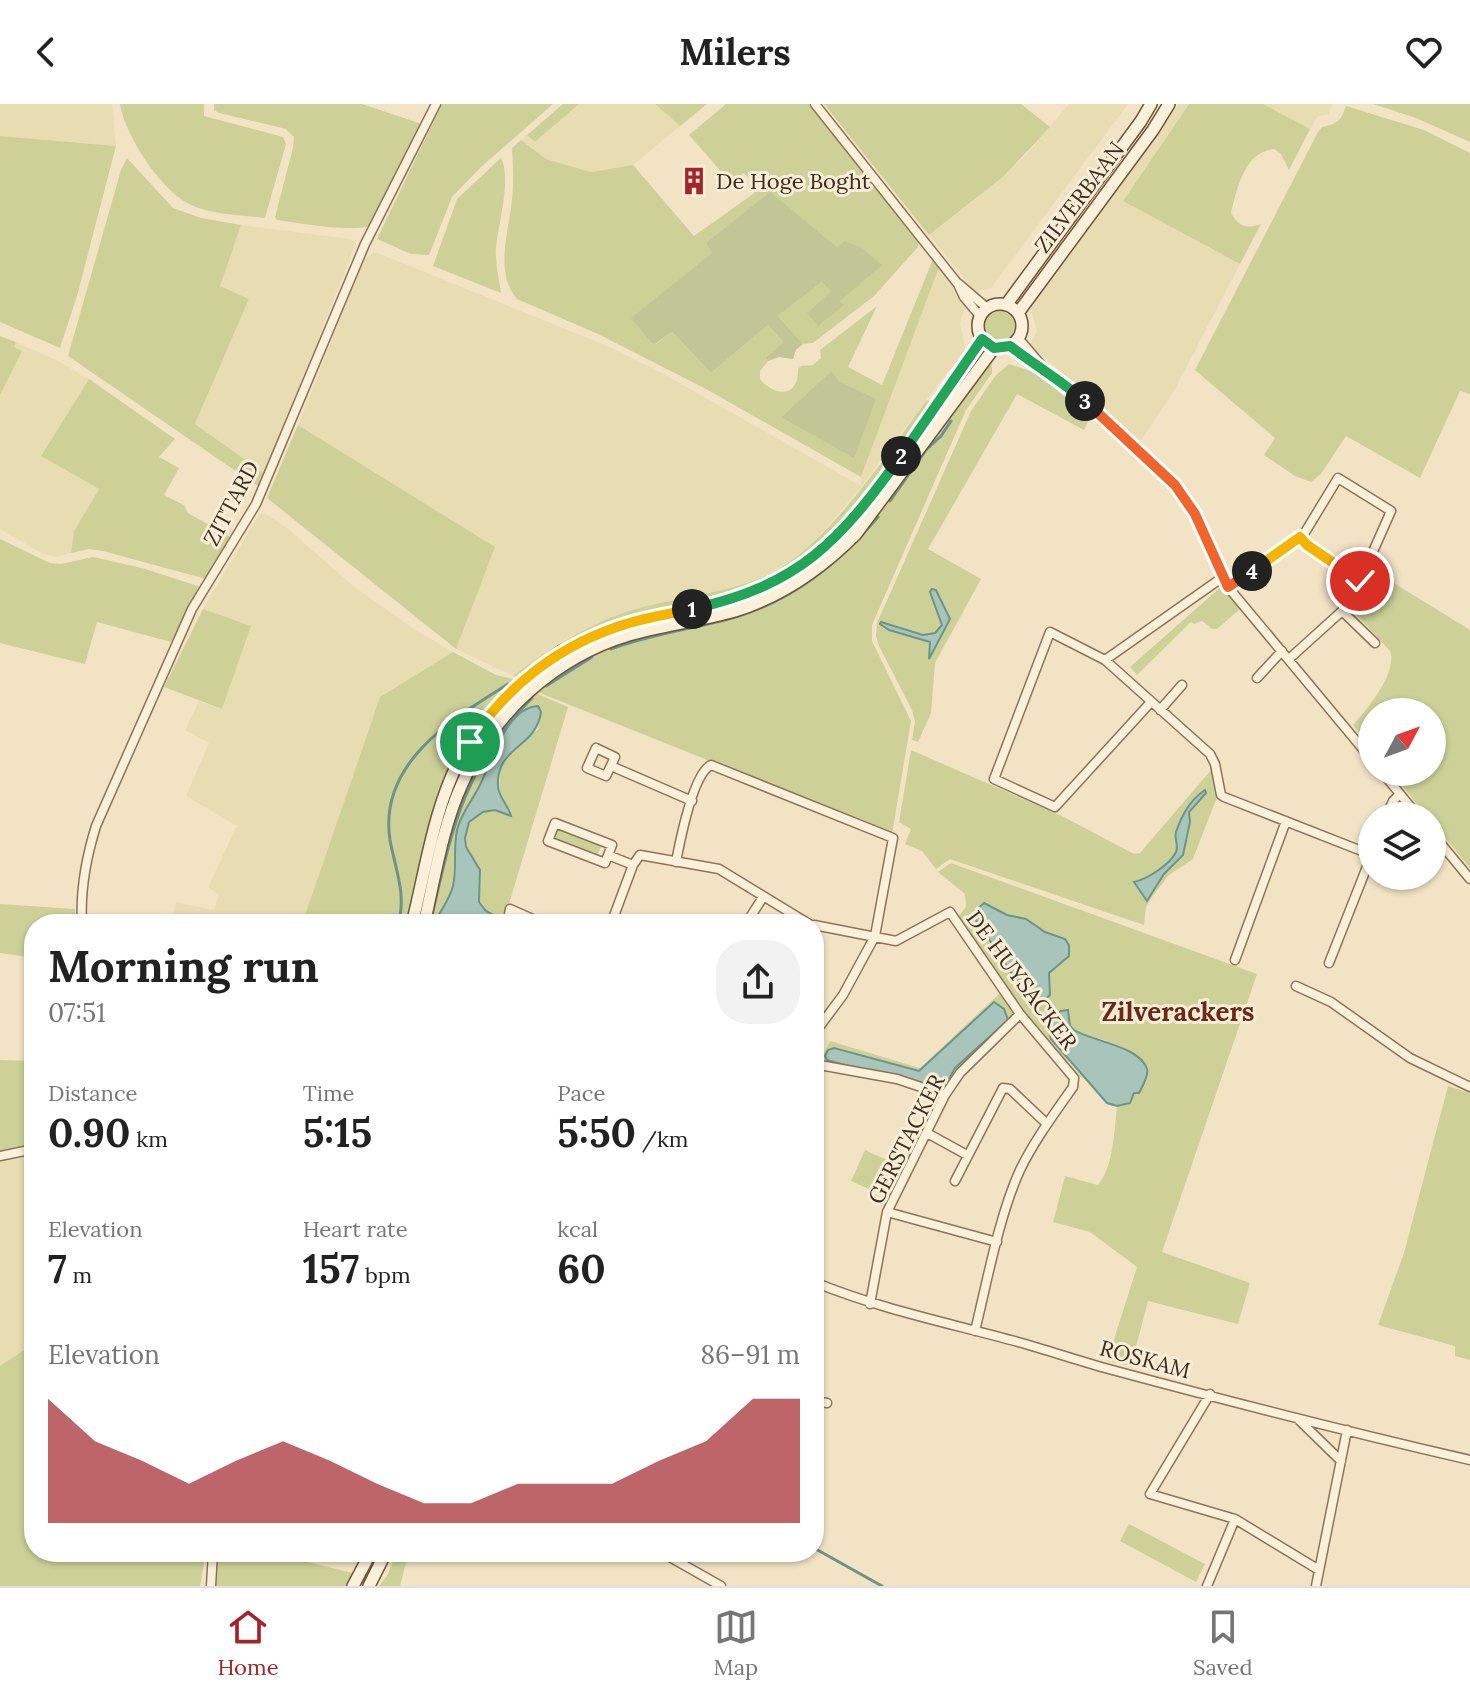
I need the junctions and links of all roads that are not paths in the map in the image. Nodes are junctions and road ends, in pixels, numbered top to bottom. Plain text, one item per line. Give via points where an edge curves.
1 (436, 104) edge
2 (815, 104) edge
3 (1151, 104) edge
4 (1169, 104) edge
5 (1006, 305) junction
6 (984, 312) junction
7 (1018, 313) junction
8 (982, 339) junction
9 (1015, 342) junction
10 (994, 348) junction
11 (1300, 537) junction
12 (1223, 577) junction
13 (1360, 581) junction
14 (1228, 587) junction
15 (1342, 611) junction
16 (1375, 643) dead end
17 (1282, 651) junction
18 (1289, 659) junction
19 (1105, 660) junction
20 (1257, 678) dead end
21 (1182, 685) dead end
22 (1151, 702) junction
23 (1160, 710) junction
24 (1358, 743) edge
25 (611, 766) dead end
26 (1393, 786) edge
27 (1400, 794) junction
28 (692, 801) junction
29 (1393, 802) edge
30 (1407, 802) edge
31 (1286, 821) junction
32 (1358, 849) edge
33 (1446, 850) edge
34 (608, 855) junction
35 (676, 862) junction
36 (633, 865) junction
37 (1470, 879) edge
38 (1358, 890) edge
39 (763, 897) junction
40 (81, 914) edge
41 (415, 914) edge
42 (426, 914) edge
43 (615, 914) edge
44 (752, 914) edge
45 (793, 914) edge
46 (824, 927) edge
47 (875, 936) junction
48 (1235, 960) dead end
49 (1329, 963) dead end
50 (1296, 986) dead end
51 (1020, 1014) junction
52 (824, 1021) edge
53 (824, 1066) edge
54 (1470, 1087) edge
55 (945, 1095) junction
56 (1047, 1124) junction
57 (927, 1133) junction
58 (24, 1151) edge
59 (967, 1155) junction
60 (0, 1156) edge
61 (955, 1181) dead end
62 (887, 1212) junction
63 (997, 1242) junction
64 (824, 1286) edge
65 (870, 1304) junction
66 (975, 1331) junction
67 (1210, 1394) junction
68 (824, 1403) edge
69 (827, 1403) dead end
70 (1298, 1420) junction
71 (1347, 1430) junction
72 (1470, 1460) edge
73 (1341, 1461) junction
74 (1235, 1519) junction
75 (212, 1562) edge
76 (366, 1562) edge
77 (381, 1562) edge
78 (679, 1562) edge
79 (1319, 1570) junction
80 (211, 1586) edge
81 (353, 1586) edge
82 (369, 1586) edge
83 (721, 1586) edge
84 (1207, 1586) edge
85 (1316, 1586) edge

1 - 40 street, ZITTARD via 365,244 256,504 192,609 96,826 87,855
2 - 6 street
3 - 5 main road, ZILVERBAAN
4 - 7 main road, ZILVERBAAN
5 - 6 main road
5 - 7 main road
6 - 8 main road
7 - 9 main road via 1023,326
8 - 10 main road
8 - 41 main road via 866,504 809,560 742,596 586,639 550,659 507,695 470,742 445,795
9 - 10 main road
9 - 12 street via 1032,363 1086,402 1175,485 1195,514
10 - 42 main road via 856,534 804,579 734,611 594,648 518,701 479,751 462,783
11 - 13 street
11 - 13 street via 1338,478 1391,511
11 - 14 street
12 - 14 street
12 - 19 street
13 - 15 street
14 - 17 street
15 - 16 street
15 - 18 street
17 - 18 street
17 - 20 street
18 - 24 street
19 - 22 street
19 - 22 street via 1050,632 994,779 1055,807
21 - 23 street
22 - 23 street
23 - 31 street via 1210,754 1221,795
25 - 28 street
26 - 27 street
27 - 29 street
27 - 30 street
28 - 35 street
28 - 47 street via 711,765 893,838
31 - 32 street
31 - 48 street
33 - 37 street
34 - 34 street via 612,845 555,823 548,841 605,863
34 - 36 street
35 - 36 street, DE HUYSACKER via 640,855
35 - 39 street, DE HUYSACKER via 719,869
36 - 43 street
38 - 49 street
39 - 44 street
39 - 45 street, DE HUYSACKER
46 - 47 street, DE HUYSACKER
47 - 51 street, DE HUYSACKER via 896,941 950,912
47 - 52 street
50 - 54 street via 1331,1002 1410,1058
51 - 55 street, GERSTACKER
51 - 56 street, DE HUYSACKER via 1074,1078
53 - 55 street via 897,1079
55 - 57 street, GERSTACKER
56 - 59 street via 1003,1088
56 - 63 street, DE HUYSACKER via 1019,1173
57 - 59 street
57 - 62 street, GERSTACKER
58 - 60 street
59 - 61 street
62 - 63 street
62 - 65 street, GERSTACKER
63 - 66 street, DE HUYSACKER
64 - 65 street, ROSKAM
65 - 66 street, ROSKAM
66 - 67 street, ROSKAM
67 - 70 street, ROSKAM
67 - 74 street via 1150,1494
68 - 69 street
70 - 71 street, ROSKAM
70 - 73 street
71 - 72 street, ROSKAM
71 - 73 street
73 - 79 street
74 - 79 street
74 - 84 street
75 - 80 street
76 - 81 main road
77 - 82 main road
78 - 83 street
79 - 85 street

